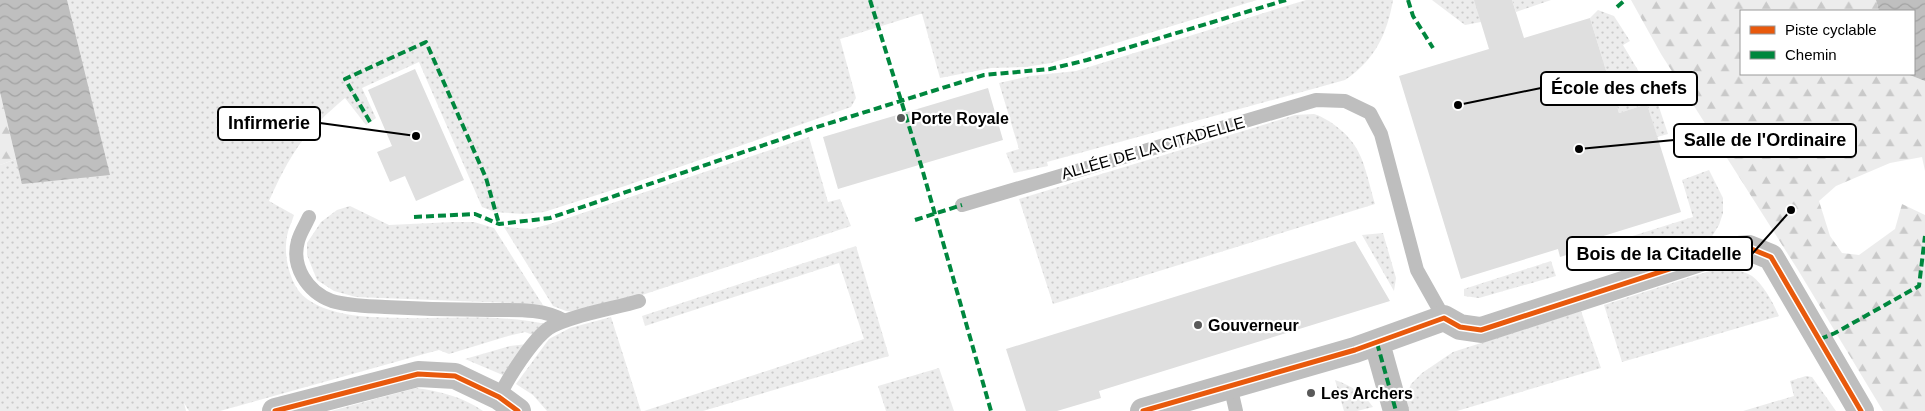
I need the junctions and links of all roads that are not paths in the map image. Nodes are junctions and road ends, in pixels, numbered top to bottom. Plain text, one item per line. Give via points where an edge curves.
1 (962, 205) dead end
2 (309, 217) dead end
3 (639, 301) dead end
4 (1444, 318) junction
5 (565, 321) junction
6 (1377, 343) junction
7 (1230, 385) junction
8 (508, 404) edge
9 (275, 411) edge
10 (1143, 411) edge
11 (1236, 411) edge
12 (1396, 411) edge
13 (1861, 411) edge

1 - 4 lane, ALLÉE DE LA CITADELLE via 1316,100 1345,100 1370,113 1381,134 1418,270
2 - 5 lane via 298,240 295,258 302,276 315,291 330,300 347,305 403,308 524,310 557,316
3 - 5 lane
4 - 6 street
4 - 13 street via 1460,327 1481,330 1728,250 1749,248 1771,256
5 - 8 lane via 549,328 506,382
6 - 7 street
6 - 12 street
7 - 10 street
7 - 11 lane
8 - 9 street via 455,376 418,374

